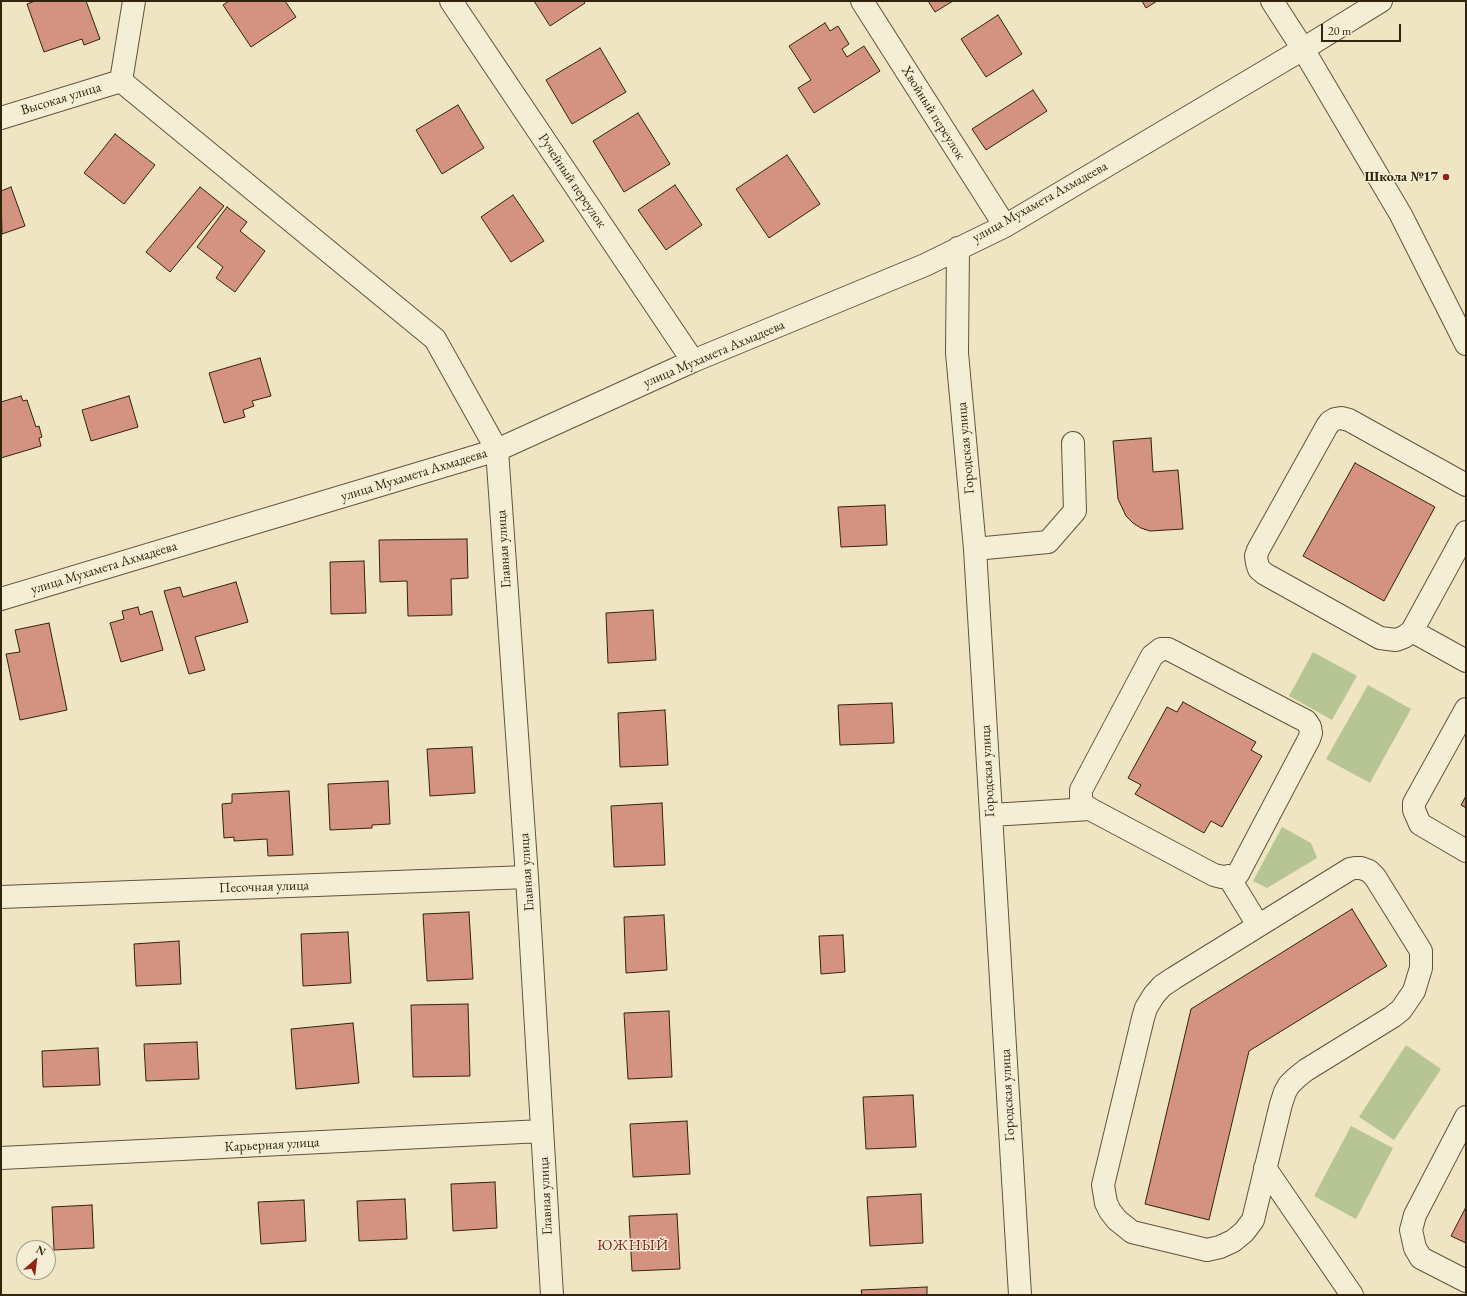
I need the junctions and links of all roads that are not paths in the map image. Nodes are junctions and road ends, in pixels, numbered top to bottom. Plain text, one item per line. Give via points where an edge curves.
1 (134, 1) edge
2 (451, 1) edge
3 (862, 1) edge
4 (1272, 1) edge
5 (1381, 1) edge
6 (1303, 49) junction
7 (121, 81) junction
8 (1, 118) edge
9 (1005, 226) junction
10 (958, 248) junction
11 (1466, 344) edge
12 (693, 361) junction
13 (1072, 442) dead end
14 (497, 450) junction
15 (1466, 485) edge
16 (1466, 532) edge
17 (975, 548) junction
18 (1, 599) edge
19 (1412, 631) junction
20 (1466, 661) edge
21 (1466, 709) edge
22 (1090, 809) junction
23 (991, 815) junction
24 (1466, 851) edge
25 (1228, 876) junction
26 (527, 877) junction
27 (1, 897) edge
28 (1258, 925) junction
29 (1466, 1117) edge
30 (542, 1131) junction
31 (1, 1158) edge
32 (1265, 1168) junction
33 (1466, 1281) edge
34 (552, 1295) edge
35 (1020, 1295) edge
36 (1352, 1295) edge

1 - 7 street
2 - 12 street, Ручейный переулок
3 - 9 street, Хвойный переулок
4 - 6 street
5 - 6 street, улица Мухамета Ахмадеева
6 - 9 street, улица Мухамета Ахмадеева
6 - 11 street via 1401,216
7 - 8 street, Высокая улица
7 - 14 street via 435,339
9 - 10 street, улица Мухамета Ахмадеева
10 - 12 street, улица Мухамета Ахмадеева via 924,265
10 - 17 street, Городская улица via 957,353
12 - 14 street, улица Мухамета Ахмадеева
13 - 17 street via 1075,511 1048,542
14 - 18 street, улица Мухамета Ахмадеева
14 - 26 street, Главная улица
15 - 19 street via 1349,420 1335,419 1327,426 1258,550 1257,563 1265,574 1380,638 1396,640
16 - 19 street
17 - 23 street, Городская улица
19 - 20 street
21 - 24 street via 1414,802 1414,810 1420,824
22 - 23 street
22 - 25 street via 1214,875
22 - 25 street via 1083,802 1081,790 1148,662 1161,649 1168,649 1298,716 1310,727 1309,739 1238,874
23 - 35 street, Городская улица
25 - 28 street
26 - 27 street, Песочная улица
26 - 30 street, Главная улица
28 - 32 street via 1350,869 1361,868 1375,877 1421,951 1419,978 1414,991 1401,1010 1306,1070 1289,1085 1281,1104
28 - 32 street via 1162,986 1146,1008 1103,1185 1104,1195 1110,1211 1132,1232 1207,1250 1233,1241 1253,1220
29 - 33 street via 1415,1215 1411,1230 1415,1248 1421,1258
30 - 31 street, Карьерная улица
30 - 34 street, Главная улица
32 - 36 street

